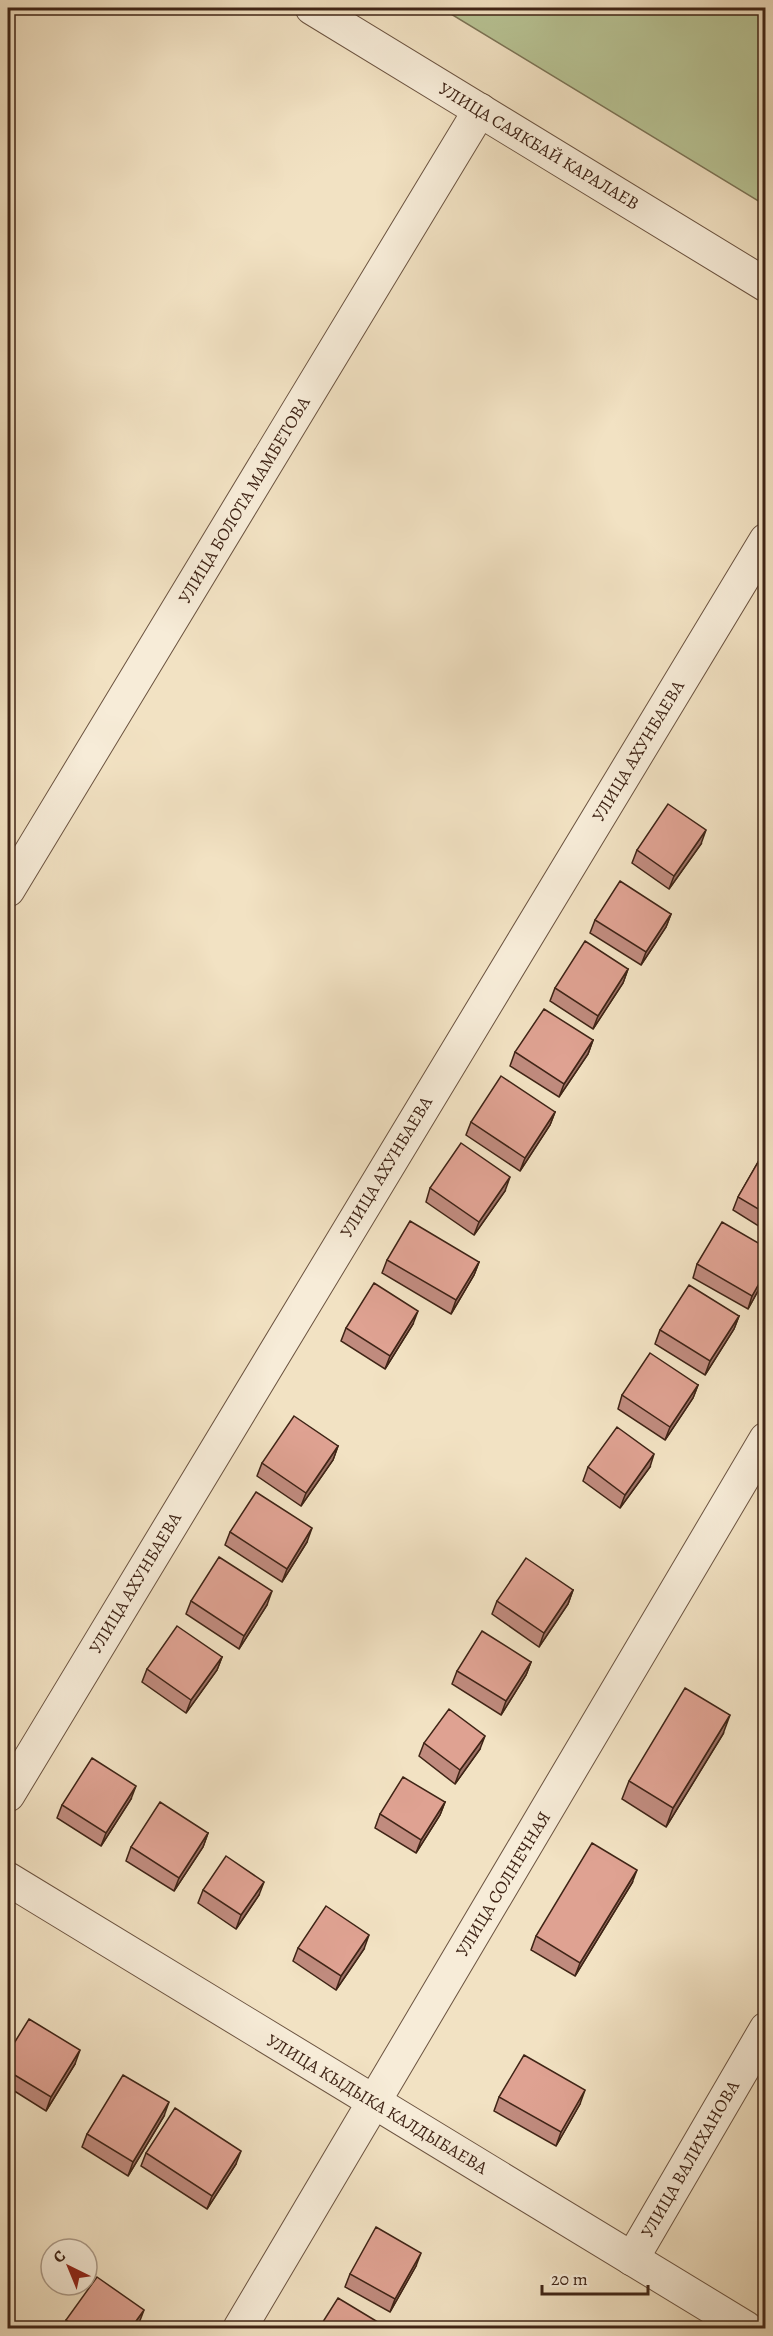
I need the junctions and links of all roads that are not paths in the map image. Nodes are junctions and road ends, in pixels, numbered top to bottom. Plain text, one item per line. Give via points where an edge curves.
1 (312, 8) edge
2 (480, 110) junction
3 (765, 285) edge
4 (765, 540) edge
5 (8, 890) edge
6 (765, 1439) edge
7 (8, 1794) edge
8 (8, 1879) edge
9 (765, 2029) edge
10 (374, 2102) junction
11 (632, 2259) junction
12 (240, 2328) edge
13 (746, 2328) edge

1 - 2 street, УЛИЦА САЯКБАЙ КАРАЛАЕВ
2 - 3 street, УЛИЦА САЯКБАЙ КАРАЛАЕВ
2 - 5 street, УЛИЦА БОЛОТА МАМБЕТОВА
4 - 7 street, УЛИЦА АХУНБАЕВА
6 - 10 street, УЛИЦА СОЛНЕЧНАЯ
8 - 10 street, УЛИЦА КЫДЫКА КАЛДЫБАЕВА
9 - 11 street, УЛИЦА ВАЛИХАНОВА
10 - 11 street, УЛИЦА КЫДЫКА КАЛДЫБАЕВА
10 - 12 street, УЛИЦА СОЛНЕЧНАЯ
11 - 13 street, УЛИЦА КЫДЫКА КАЛДЫБАЕВА

